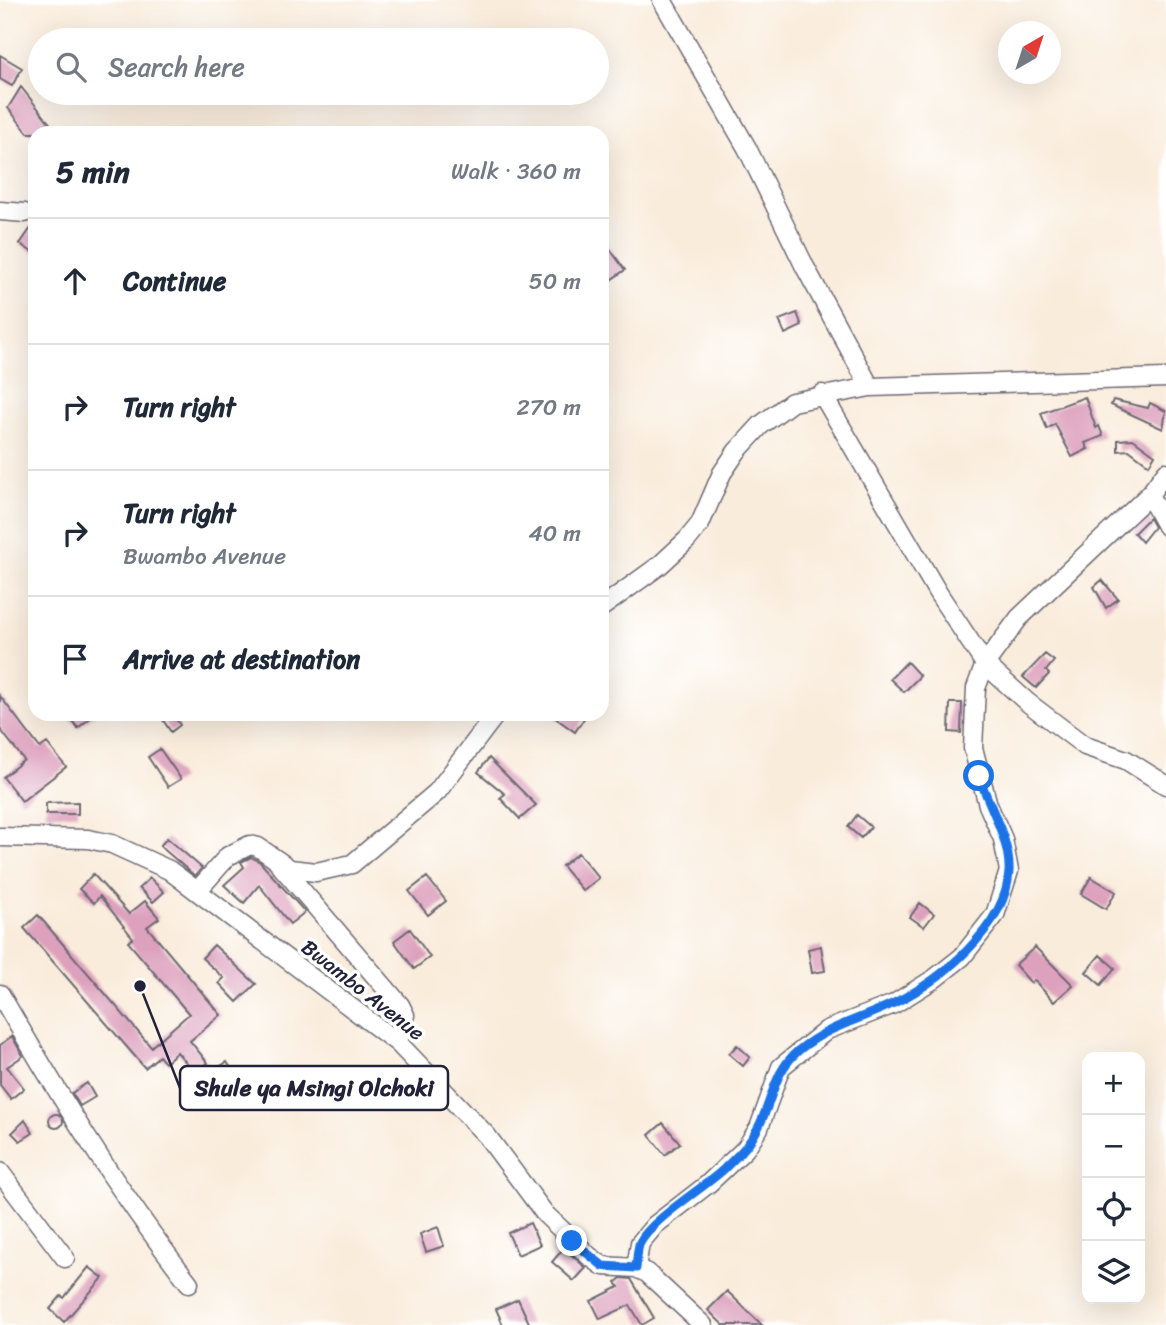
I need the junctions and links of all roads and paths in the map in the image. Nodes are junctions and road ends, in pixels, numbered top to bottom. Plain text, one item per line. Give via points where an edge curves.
1 (662, 0) edge
2 (0, 211) edge
3 (25, 213) dead end
4 (1166, 378) edge
5 (870, 387) junction
6 (822, 394) junction
7 (1166, 472) edge
8 (1149, 495) junction
9 (1166, 526) edge
10 (609, 602) edge
11 (985, 664) junction
12 (491, 721) edge
13 (1166, 785) edge
14 (0, 836) edge
15 (280, 865) junction
16 (198, 890) junction
17 (0, 995) edge
18 (398, 1043) junction
19 (0, 1171) edge
20 (65, 1258) dead end
21 (636, 1268) junction
22 (189, 1283) dead end
23 (703, 1325) edge

1 - 5 street via 747,148
2 - 3 street
4 - 5 street
5 - 6 street
6 - 10 street via 792,402 761,425 729,462 700,524 687,540
6 - 11 street via 938,593
7 - 8 street
8 - 9 street
8 - 11 street via 1019,618
11 - 13 street via 1085,746 1126,760
11 - 21 street via 976,688 973,748 1009,871 995,915 962,957 934,979 894,1003 827,1030 781,1067 759,1128 745,1149 655,1225 640,1242
12 - 15 street via 437,792 359,859 336,870 316,872
14 - 16 street, Bwambo Avenue via 111,844 169,870
15 - 16 street via 258,848 239,848
15 - 18 street via 400,1005 405,1015
16 - 18 street, Bwambo Avenue
17 - 22 street via 83,1133
18 - 21 street, Bwambo Avenue via 487,1136 545,1214 572,1241 603,1266
19 - 20 street
21 - 23 street, Bwambo Avenue via 658,1281

